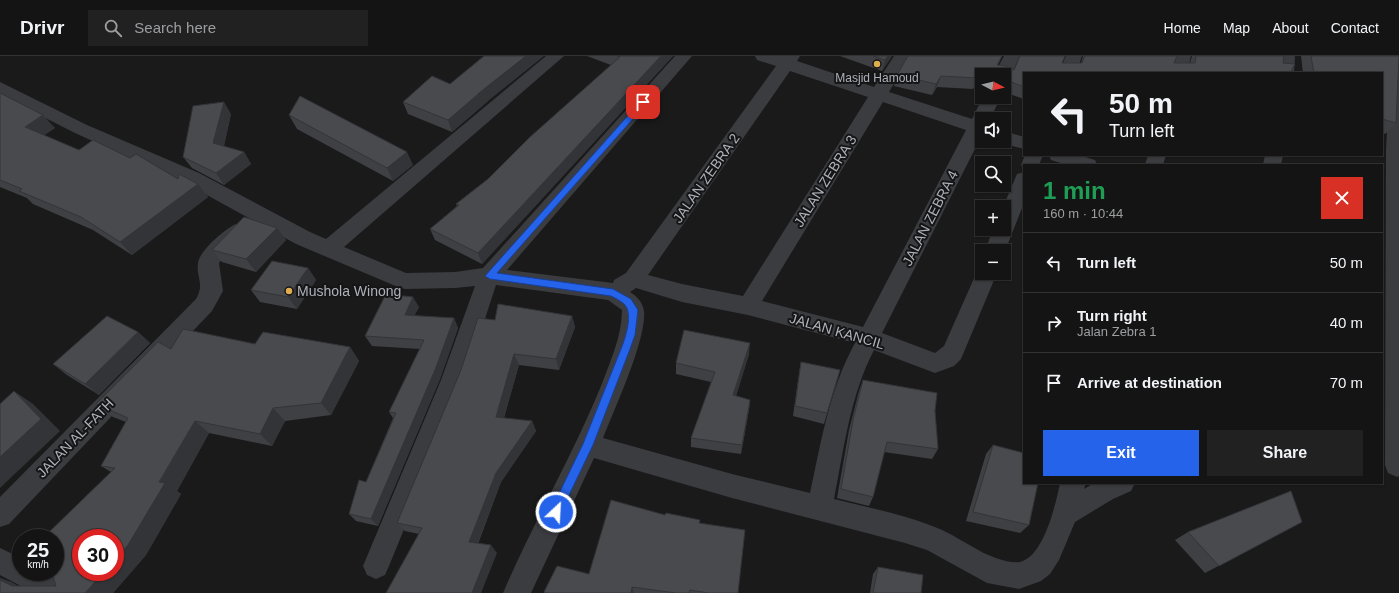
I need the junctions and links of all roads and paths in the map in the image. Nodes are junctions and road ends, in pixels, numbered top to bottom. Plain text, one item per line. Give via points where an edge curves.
1 (556, 56) edge
2 (684, 56) edge
3 (763, 56) edge
4 (902, 56) edge
5 (1012, 56) edge
6 (1074, 56) edge
7 (1183, 56) edge
8 (1287, 56) edge
9 (789, 60) edge
10 (1006, 68) edge
11 (1067, 72) edge
12 (1178, 72) edge
13 (1285, 72) edge
14 (1399, 76) edge
15 (0, 88) edge
16 (878, 94) junction
17 (975, 127) edge
18 (975, 136) edge
19 (1011, 139) edge
20 (1023, 144) edge
21 (1388, 148) edge
22 (1061, 156) edge
23 (1085, 164) edge
24 (1023, 181) edge
25 (1011, 211) edge
26 (256, 213) junction
27 (329, 248) junction
28 (490, 276) junction
29 (633, 279) junction
30 (983, 280) edge
31 (613, 292) junction
32 (748, 306) junction
33 (869, 338) junction
34 (588, 445) junction
35 (1393, 465) edge
36 (1073, 484) edge
37 (1120, 484) edge
38 (819, 508) junction
39 (1066, 513) junction
40 (0, 515) edge
41 (0, 561) edge
42 (376, 566) dead end
43 (12, 567) edge
44 (39, 581) edge
45 (62, 593) edge
46 (517, 593) edge

1 - 27 street
2 - 28 street
3 - 9 street
4 - 16 street, JALAN ZEBRA 3
5 - 10 street
6 - 11 street
7 - 12 street
8 - 13 street
9 - 16 street
9 - 29 street, JALAN ZEBRA 2
14 - 21 street
15 - 26 street via 81,129 192,178
16 - 17 street
16 - 32 street, JALAN ZEBRA 3
18 - 33 street, JALAN ZEBRA 4
19 - 20 street
21 - 35 street
22 - 23 street
24 - 25 street
26 - 27 street via 303,238
26 - 40 street, JALAN AL-FATH via 208,262 212,291 204,305
27 - 28 street via 405,281
28 - 31 street
28 - 42 street via 453,380
29 - 31 street, JALAN ZEBRA 2
29 - 32 street, JALAN KANCIL via 682,293
30 - 33 street, JALAN KANCIL via 954,352 946,359 936,362
31 - 34 street via 628,302 634,310 631,335
32 - 33 street, JALAN KANCIL
33 - 38 street, JALAN ZEBRA 4 via 857,357 848,383
34 - 38 street
34 - 46 street
36 - 39 street
37 - 39 street
38 - 39 street via 905,530 934,540 987,570 1019,576 1032,572 1040,565 1050,550
41 - 43 street
44 - 45 street

